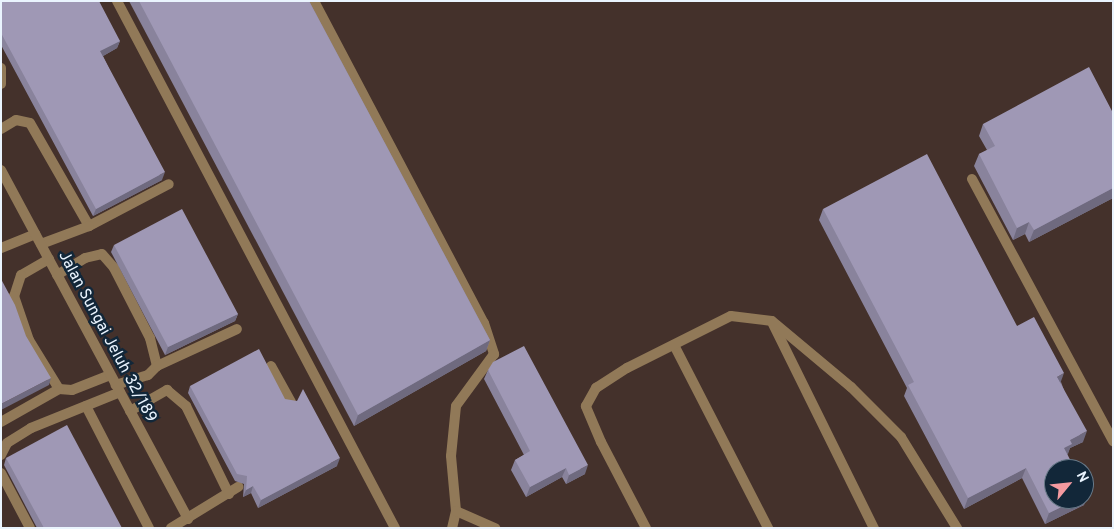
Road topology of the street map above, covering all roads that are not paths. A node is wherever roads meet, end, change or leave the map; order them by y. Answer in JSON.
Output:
{"nodes":[{"id":1,"x":116,"y":1,"type":"edge"},
{"id":2,"x":314,"y":1,"type":"edge"},
{"id":3,"x":1,"y":68,"type":"edge"},
{"id":4,"x":1,"y":84,"type":"edge"},
{"id":5,"x":1,"y":129,"type":"edge"},
{"id":6,"x":1,"y":170,"type":"edge"},
{"id":7,"x":972,"y":179,"type":"dead end"},
{"id":8,"x":169,"y":184,"type":"dead end"},
{"id":9,"x":89,"y":226,"type":"junction"},
{"id":10,"x":35,"y":234,"type":"junction"},
{"id":11,"x":41,"y":244,"type":"junction"},
{"id":12,"x":1,"y":248,"type":"edge"},
{"id":13,"x":49,"y":259,"type":"junction"},
{"id":14,"x":57,"y":275,"type":"junction"},
{"id":15,"x":772,"y":321,"type":"junction"},
{"id":16,"x":237,"y":329,"type":"dead end"},
{"id":17,"x":674,"y":345,"type":"junction"},
{"id":18,"x":158,"y":366,"type":"junction"},
{"id":19,"x":271,"y":366,"type":"dead end"},
{"id":20,"x":110,"y":375,"type":"junction"},
{"id":21,"x":59,"y":388,"type":"junction"},
{"id":22,"x":118,"y":388,"type":"junction"},
{"id":23,"x":291,"y":402,"type":"edge"},
{"id":24,"x":86,"y":406,"type":"junction"},
{"id":25,"x":130,"y":411,"type":"junction"},
{"id":26,"x":1,"y":422,"type":"edge"},
{"id":27,"x":1113,"y":441,"type":"edge"},
{"id":28,"x":1,"y":455,"type":"edge"},
{"id":29,"x":1,"y":473,"type":"edge"},
{"id":30,"x":238,"y":487,"type":"dead end"},
{"id":31,"x":229,"y":494,"type":"junction"},
{"id":32,"x":456,"y":511,"type":"junction"},
{"id":33,"x":188,"y":519,"type":"junction"},
{"id":34,"x":30,"y":528,"type":"edge"},
{"id":35,"x":149,"y":528,"type":"edge"},
{"id":36,"x":171,"y":528,"type":"edge"},
{"id":37,"x":395,"y":528,"type":"edge"},
{"id":38,"x":452,"y":528,"type":"edge"},
{"id":39,"x":495,"y":528,"type":"edge"},
{"id":40,"x":646,"y":528,"type":"edge"},
{"id":41,"x":768,"y":528,"type":"edge"},
{"id":42,"x":874,"y":528,"type":"edge"},
{"id":43,"x":957,"y":528,"type":"edge"}],
"edges":[{"from":1,"to":37,"type":"street"},
{"from":2,"to":32,"type":"street"},
{"from":3,"to":4,"type":"street"},
{"from":5,"to":9,"type":"street"},
{"from":6,"to":10,"type":"street","name":"Jalan Sungai Jeluh 32/189"},
{"from":7,"to":27,"type":"street"},
{"from":8,"to":9,"type":"street"},
{"from":9,"to":11,"type":"street"},
{"from":10,"to":11,"type":"street","name":"Jalan Sungai Jeluh 32/189"},
{"from":10,"to":12,"type":"street"},
{"from":11,"to":13,"type":"street","name":"Jalan Sungai Jeluh 32/189"},
{"from":13,"to":14,"type":"street","name":"Jalan Sungai Jeluh 32/189"},
{"from":13,"to":21,"type":"street"},
{"from":14,"to":18,"type":"street"},
{"from":14,"to":20,"type":"street","name":"Jalan Sungai Jeluh 32/189"},
{"from":15,"to":17,"type":"street"},
{"from":15,"to":42,"type":"street"},
{"from":15,"to":43,"type":"street"},
{"from":16,"to":18,"type":"street"},
{"from":17,"to":40,"type":"street"},
{"from":17,"to":41,"type":"street"},
{"from":18,"to":22,"type":"street"},
{"from":19,"to":23,"type":"street"},
{"from":20,"to":21,"type":"street"},
{"from":20,"to":22,"type":"street","name":"Jalan Sungai Jeluh 32/189"},
{"from":21,"to":26,"type":"street"},
{"from":22,"to":24,"type":"street"},
{"from":22,"to":25,"type":"street","name":"Jalan Sungai Jeluh 32/189"},
{"from":24,"to":28,"type":"street"},
{"from":24,"to":35,"type":"street"},
{"from":25,"to":31,"type":"street"},
{"from":25,"to":33,"type":"street","name":"Jalan Sungai Jeluh 32/189"},
{"from":29,"to":34,"type":"street"},
{"from":30,"to":31,"type":"street"},
{"from":31,"to":33,"type":"street"},
{"from":32,"to":38,"type":"street"},
{"from":32,"to":39,"type":"street"},
{"from":33,"to":36,"type":"street"}]}
